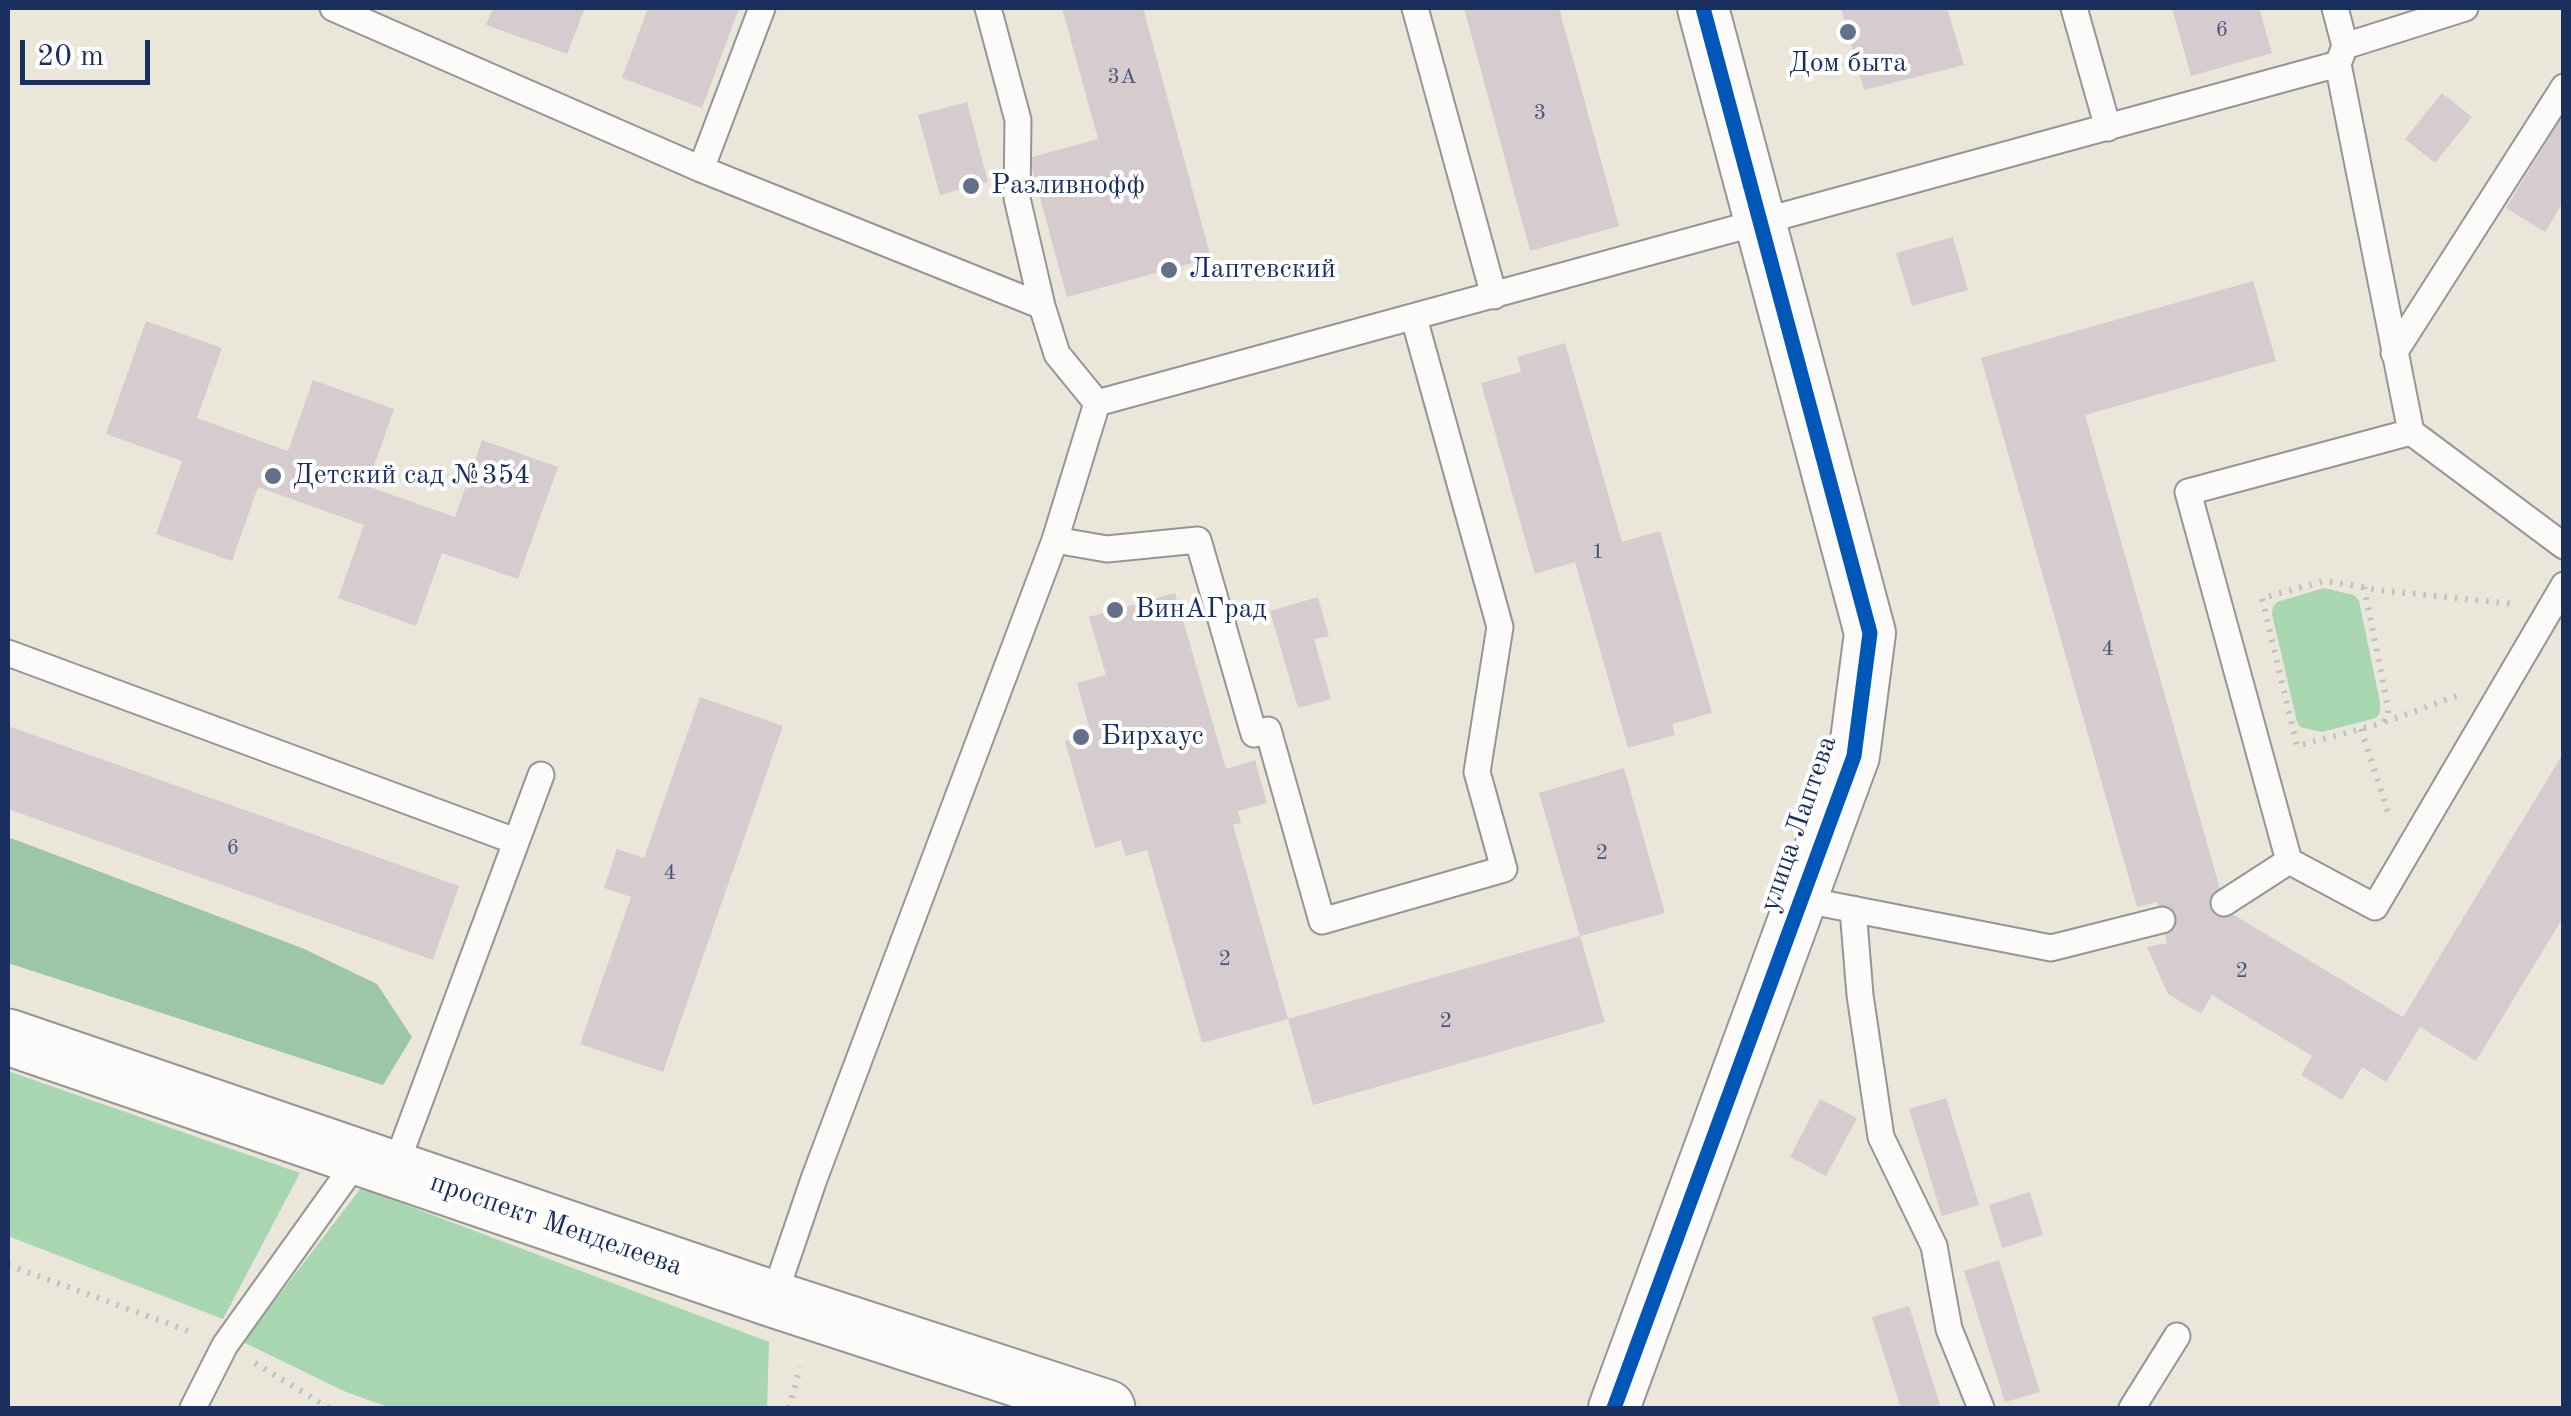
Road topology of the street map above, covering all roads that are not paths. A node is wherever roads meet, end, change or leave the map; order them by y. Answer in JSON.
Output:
{"nodes":[{"id":1,"x":332,"y":8,"type":"edge"},
{"id":2,"x":762,"y":8,"type":"edge"},
{"id":3,"x":988,"y":8,"type":"edge"},
{"id":4,"x":1414,"y":8,"type":"edge"},
{"id":5,"x":1702,"y":8,"type":"edge"},
{"id":6,"x":2074,"y":8,"type":"edge"},
{"id":7,"x":2335,"y":8,"type":"edge"},
{"id":8,"x":2465,"y":8,"type":"edge"},
{"id":9,"x":2342,"y":55,"type":"junction"},
{"id":10,"x":2564,"y":87,"type":"edge"},
{"id":11,"x":2108,"y":128,"type":"junction"},
{"id":12,"x":701,"y":169,"type":"junction"},
{"id":13,"x":1760,"y":223,"type":"junction"},
{"id":14,"x":1494,"y":296,"type":"junction"},
{"id":15,"x":1042,"y":306,"type":"junction"},
{"id":16,"x":1414,"y":318,"type":"junction"},
{"id":17,"x":2394,"y":353,"type":"junction"},
{"id":18,"x":1097,"y":403,"type":"junction"},
{"id":19,"x":2411,"y":432,"type":"junction"},
{"id":20,"x":1055,"y":540,"type":"junction"},
{"id":21,"x":2564,"y":546,"type":"edge"},
{"id":22,"x":2564,"y":584,"type":"edge"},
{"id":23,"x":8,"y":652,"type":"edge"},
{"id":24,"x":541,"y":775,"type":"dead end"},
{"id":25,"x":515,"y":842,"type":"junction"},
{"id":26,"x":2289,"y":861,"type":"junction"},
{"id":27,"x":1800,"y":899,"type":"junction"},
{"id":28,"x":2224,"y":903,"type":"dead end"},
{"id":29,"x":1853,"y":909,"type":"junction"},
{"id":30,"x":2162,"y":920,"type":"dead end"},
{"id":31,"x":8,"y":1037,"type":"edge"},
{"id":32,"x":376,"y":1164,"type":"junction"},
{"id":33,"x":773,"y":1299,"type":"junction"},
{"id":34,"x":2177,"y":1336,"type":"dead end"},
{"id":35,"x":192,"y":1408,"type":"edge"},
{"id":36,"x":1107,"y":1408,"type":"edge"},
{"id":37,"x":1614,"y":1408,"type":"edge"},
{"id":38,"x":1981,"y":1408,"type":"edge"},
{"id":39,"x":2132,"y":1408,"type":"edge"}],
"edges":[{"from":1,"to":12,"type":"lane"},
{"from":2,"to":12,"type":"lane"},
{"from":3,"to":15,"type":"lane"},
{"from":4,"to":14,"type":"lane"},
{"from":5,"to":13,"type":"street","name":"улица Лаптева"},
{"from":6,"to":11,"type":"lane"},
{"from":7,"to":9,"type":"lane"},
{"from":8,"to":9,"type":"lane"},
{"from":9,"to":11,"type":"lane"},
{"from":9,"to":17,"type":"lane"},
{"from":10,"to":17,"type":"lane"},
{"from":11,"to":13,"type":"lane"},
{"from":12,"to":15,"type":"lane"},
{"from":13,"to":14,"type":"lane"},
{"from":13,"to":27,"type":"street","name":"улица Лаптева"},
{"from":14,"to":16,"type":"lane"},
{"from":15,"to":18,"type":"lane"},
{"from":16,"to":18,"type":"lane"},
{"from":16,"to":20,"type":"lane"},
{"from":17,"to":19,"type":"lane"},
{"from":18,"to":20,"type":"lane"},
{"from":19,"to":21,"type":"lane"},
{"from":19,"to":26,"type":"lane"},
{"from":20,"to":33,"type":"lane"},
{"from":22,"to":26,"type":"lane"},
{"from":23,"to":25,"type":"lane"},
{"from":24,"to":25,"type":"lane"},
{"from":25,"to":32,"type":"lane"},
{"from":26,"to":28,"type":"lane"},
{"from":27,"to":29,"type":"lane"},
{"from":27,"to":37,"type":"street","name":"улица Лаптева"},
{"from":29,"to":30,"type":"lane"},
{"from":29,"to":38,"type":"lane"},
{"from":31,"to":32,"type":"main road","name":"проспект Менделеева"},
{"from":32,"to":33,"type":"main road","name":"проспект Менделеева"},
{"from":32,"to":35,"type":"lane"},
{"from":33,"to":36,"type":"main road","name":"проспект Менделеева"},
{"from":34,"to":39,"type":"lane"}]}
